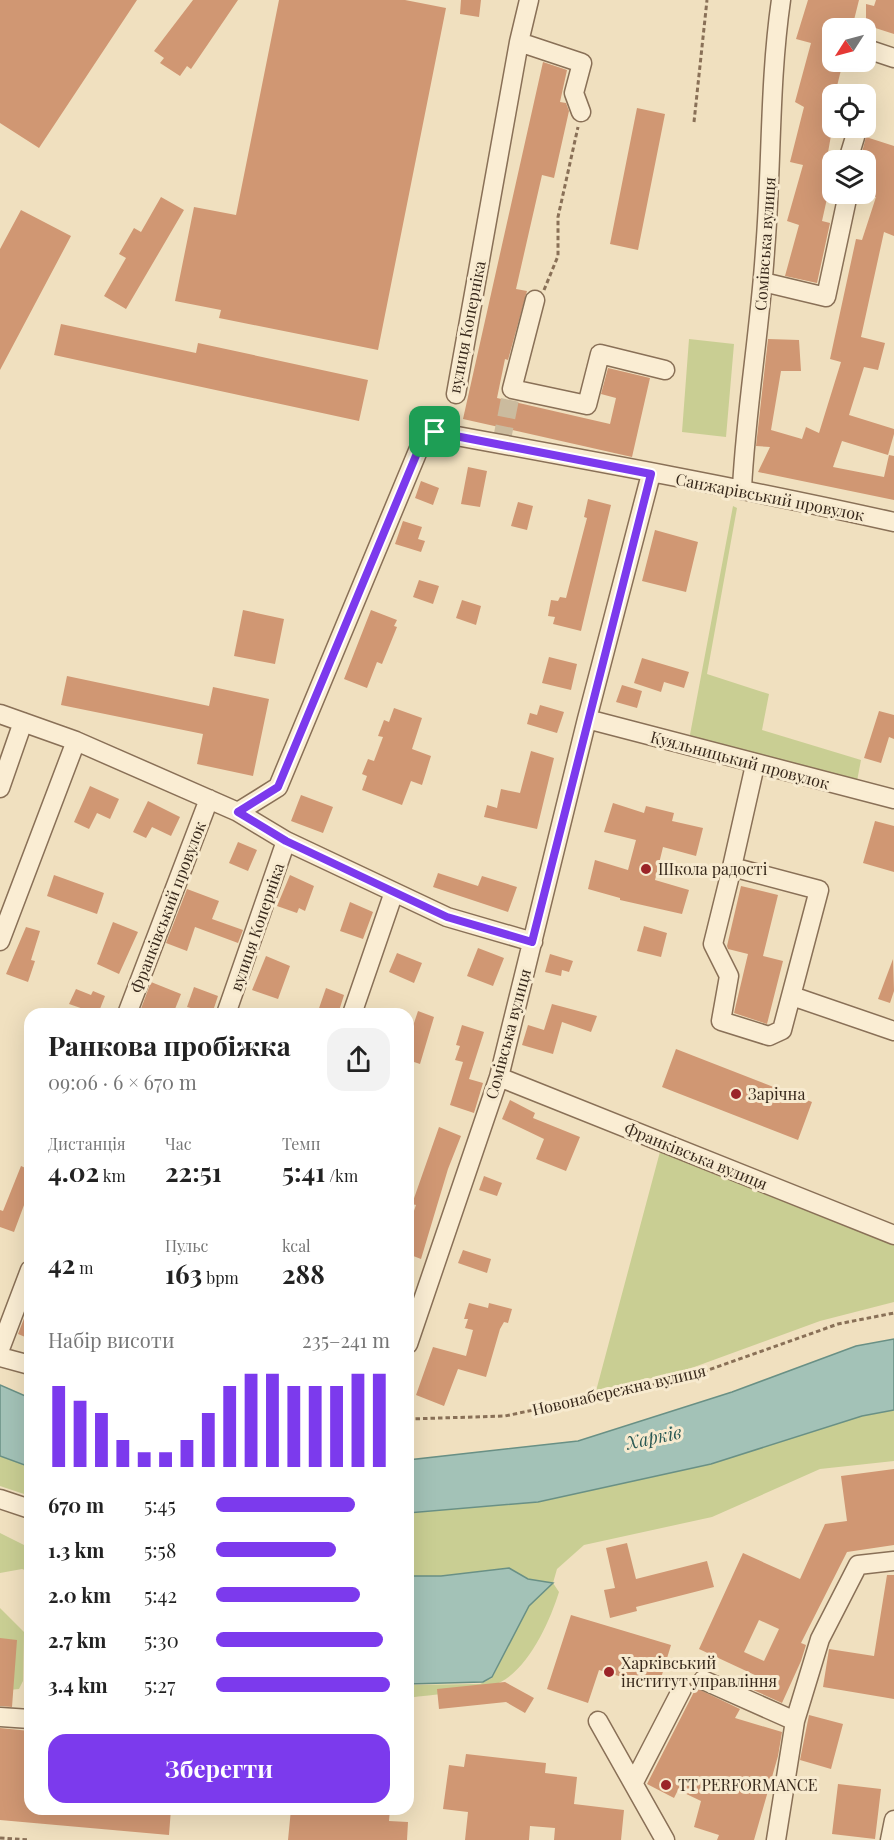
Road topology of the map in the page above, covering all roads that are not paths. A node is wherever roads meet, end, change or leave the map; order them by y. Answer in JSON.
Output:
{"nodes":[{"id":1,"x":529,"y":0,"type":"edge"},
{"id":2,"x":781,"y":0,"type":"edge"},
{"id":3,"x":519,"y":42,"type":"junction"},
{"id":4,"x":876,"y":52,"type":"edge"},
{"id":5,"x":894,"y":58,"type":"edge"},
{"id":6,"x":581,"y":112,"type":"road end"},
{"id":7,"x":846,"y":204,"type":"edge"},
{"id":8,"x":763,"y":282,"type":"junction"},
{"id":9,"x":535,"y":300,"type":"road end"},
{"id":10,"x":665,"y":370,"type":"dead end"},
{"id":11,"x":456,"y":394,"type":"dead end"},
{"id":12,"x":651,"y":474,"type":"junction"},
{"id":13,"x":741,"y":488,"type":"junction"},
{"id":14,"x":894,"y":522,"type":"edge"},
{"id":15,"x":0,"y":714,"type":"edge"},
{"id":16,"x":587,"y":719,"type":"junction"},
{"id":17,"x":23,"y":722,"type":"junction"},
{"id":18,"x":76,"y":741,"type":"junction"},
{"id":19,"x":755,"y":765,"type":"junction"},
{"id":20,"x":0,"y":788,"type":"edge"},
{"id":21,"x":209,"y":799,"type":"junction"},
{"id":22,"x":894,"y":799,"type":"edge"},
{"id":23,"x":238,"y":812,"type":"junction"},
{"id":24,"x":286,"y":841,"type":"junction"},
{"id":25,"x":732,"y":867,"type":"junction"},
{"id":26,"x":393,"y":892,"type":"junction"},
{"id":27,"x":0,"y":941,"type":"edge"},
{"id":28,"x":532,"y":942,"type":"junction"},
{"id":29,"x":792,"y":996,"type":"junction"},
{"id":30,"x":129,"y":1008,"type":"edge"},
{"id":31,"x":228,"y":1008,"type":"edge"},
{"id":32,"x":354,"y":1008,"type":"edge"},
{"id":33,"x":894,"y":1031,"type":"edge"},
{"id":34,"x":499,"y":1077,"type":"junction"},
{"id":35,"x":894,"y":1235,"type":"edge"},
{"id":36,"x":24,"y":1286,"type":"edge"},
{"id":37,"x":414,"y":1326,"type":"edge"},
{"id":38,"x":0,"y":1349,"type":"edge"},
{"id":39,"x":0,"y":1357,"type":"edge"},
{"id":40,"x":24,"y":1363,"type":"edge"},
{"id":41,"x":0,"y":1499,"type":"edge"},
{"id":42,"x":24,"y":1507,"type":"edge"},
{"id":43,"x":894,"y":1561,"type":"edge"},
{"id":44,"x":703,"y":1680,"type":"dead end"},
{"id":45,"x":682,"y":1689,"type":"dead end"},
{"id":46,"x":0,"y":1717,"type":"edge"},
{"id":47,"x":24,"y":1719,"type":"edge"},
{"id":48,"x":598,"y":1721,"type":"dead end"},
{"id":49,"x":795,"y":1721,"type":"junction"},
{"id":50,"x":634,"y":1782,"type":"junction"},
{"id":51,"x":894,"y":1820,"type":"edge"},
{"id":52,"x":665,"y":1840,"type":"edge"},
{"id":53,"x":776,"y":1840,"type":"edge"},
{"id":54,"x":890,"y":1840,"type":"edge"}],
"edges":[{"from":1,"to":3,"type":"street","name":"вулиця Коперніка"},
{"from":2,"to":8,"type":"street","name":"Сомівська вулиця"},
{"from":3,"to":6,"type":"street"},
{"from":3,"to":11,"type":"street","name":"вулиця Коперніка"},
{"from":4,"to":5,"type":"street"},
{"from":7,"to":8,"type":"street"},
{"from":8,"to":13,"type":"street","name":"Сомівська вулиця"},
{"from":9,"to":10,"type":"street"},
{"from":12,"to":13,"type":"street","name":"Санжарівський провулок"},
{"from":12,"to":16,"type":"street","name":"Сомівська вулиця"},
{"from":12,"to":23,"type":"street","name":"Санжарівський провулок"},
{"from":13,"to":14,"type":"street","name":"Санжарівський провулок"},
{"from":15,"to":17,"type":"street"},
{"from":16,"to":19,"type":"street","name":"Куяльницький провулок"},
{"from":16,"to":28,"type":"street","name":"Сомівська вулиця"},
{"from":17,"to":18,"type":"street"},
{"from":17,"to":20,"type":"street"},
{"from":18,"to":21,"type":"street"},
{"from":18,"to":27,"type":"street"},
{"from":19,"to":22,"type":"street","name":"Куяльницький провулок"},
{"from":19,"to":25,"type":"street"},
{"from":21,"to":23,"type":"street"},
{"from":21,"to":30,"type":"street","name":"Франківський провулок"},
{"from":23,"to":24,"type":"street"},
{"from":24,"to":26,"type":"street"},
{"from":24,"to":31,"type":"street","name":"вулиця Коперніка"},
{"from":25,"to":29,"type":"street"},
{"from":25,"to":29,"type":"street"},
{"from":26,"to":28,"type":"street"},
{"from":26,"to":32,"type":"street"},
{"from":28,"to":34,"type":"street","name":"Сомівська вулиця"},
{"from":29,"to":33,"type":"street"},
{"from":34,"to":35,"type":"street","name":"Франківська вулиця"},
{"from":34,"to":37,"type":"street","name":"Сомівська вулиця"},
{"from":36,"to":38,"type":"street"},
{"from":39,"to":40,"type":"street"},
{"from":41,"to":42,"type":"street"},
{"from":43,"to":49,"type":"street"},
{"from":44,"to":49,"type":"street"},
{"from":45,"to":50,"type":"street"},
{"from":46,"to":47,"type":"street"},
{"from":48,"to":50,"type":"street"},
{"from":49,"to":53,"type":"street"},
{"from":50,"to":52,"type":"street"},
{"from":51,"to":54,"type":"street"}]}
